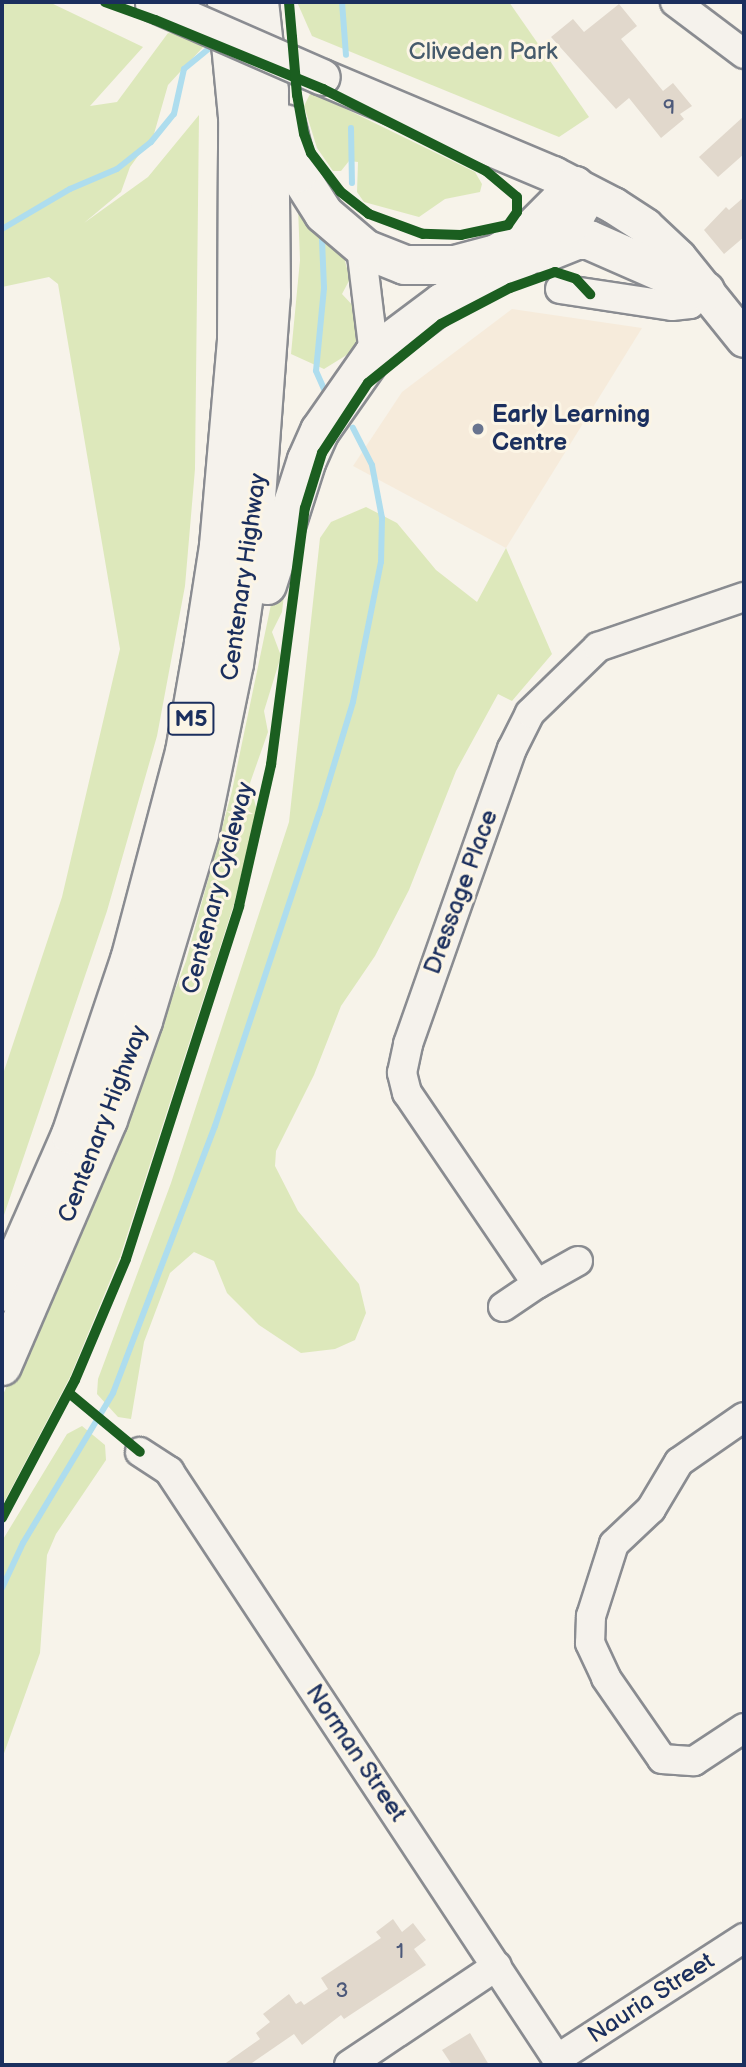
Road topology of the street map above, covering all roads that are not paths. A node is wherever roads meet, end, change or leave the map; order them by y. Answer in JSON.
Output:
{"nodes":[{"id":1,"x":151,"y":2,"type":"edge"},
{"id":2,"x":227,"y":2,"type":"edge"},
{"id":3,"x":675,"y":2,"type":"edge"},
{"id":4,"x":250,"y":24,"type":"edge"},
{"id":5,"x":744,"y":54,"type":"edge"},
{"id":6,"x":269,"y":91,"type":"junction"},
{"id":7,"x":575,"y":186,"type":"junction"},
{"id":8,"x":361,"y":247,"type":"junction"},
{"id":9,"x":518,"y":264,"type":"junction"},
{"id":10,"x":560,"y":289,"type":"dead end"},
{"id":11,"x":705,"y":291,"type":"junction"},
{"id":12,"x":740,"y":323,"type":"edge"},
{"id":13,"x":374,"y":354,"type":"junction"},
{"id":14,"x":744,"y":597,"type":"edge"},
{"id":15,"x":234,"y":664,"type":"junction"},
{"id":16,"x":578,"y":1261,"type":"dead end"},
{"id":17,"x":537,"y":1284,"type":"junction"},
{"id":18,"x":2,"y":1292,"type":"edge"},
{"id":19,"x":503,"y":1307,"type":"dead end"},
{"id":20,"x":2,"y":1366,"type":"edge"},
{"id":21,"x":744,"y":1417,"type":"edge"},
{"id":22,"x":140,"y":1452,"type":"dead end"},
{"id":23,"x":744,"y":1728,"type":"edge"},
{"id":24,"x":744,"y":1938,"type":"edge"},
{"id":25,"x":497,"y":1966,"type":"junction"},
{"id":26,"x":559,"y":2062,"type":"edge"},
{"id":27,"x":349,"y":2065,"type":"edge"}],
"edges":[{"from":1,"to":7,"type":"main road","bridge":true},
{"from":2,"to":4,"type":"highway","name":"Centenary Highway","number":"M5"},
{"from":3,"to":5,"type":"street"},
{"from":4,"to":6,"type":"highway","name":"Centenary Highway","number":"M5"},
{"from":4,"to":18,"type":"highway","name":"Centenary Highway","number":"M5"},
{"from":6,"to":8,"type":"highway"},
{"from":6,"to":15,"type":"highway","name":"Centenary Highway","number":"M5"},
{"from":7,"to":8,"type":"highway"},
{"from":7,"to":9,"type":"highway"},
{"from":7,"to":11,"type":"main road"},
{"from":8,"to":13,"type":"street"},
{"from":9,"to":11,"type":"highway"},
{"from":9,"to":13,"type":"highway"},
{"from":10,"to":11,"type":"street"},
{"from":11,"to":12,"type":"main road"},
{"from":13,"to":15,"type":"highway"},
{"from":14,"to":17,"type":"street","name":"Dressage Place"},
{"from":15,"to":20,"type":"highway","name":"Centenary Highway","number":"M5"},
{"from":16,"to":17,"type":"street"},
{"from":17,"to":19,"type":"street"},
{"from":21,"to":23,"type":"street"},
{"from":22,"to":25,"type":"street","name":"Norman Street"},
{"from":24,"to":26,"type":"street","name":"Nauria Street"},
{"from":25,"to":26,"type":"street","name":"Norman Street"},
{"from":25,"to":27,"type":"street"}]}
